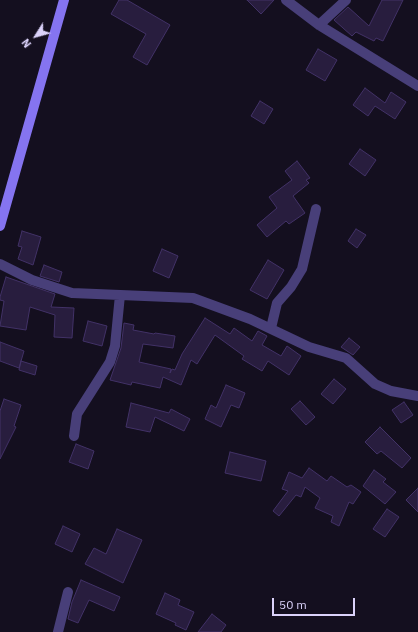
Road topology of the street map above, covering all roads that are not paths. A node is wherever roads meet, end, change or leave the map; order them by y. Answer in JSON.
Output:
{"nodes":[{"id":1,"x":64,"y":0,"type":"edge"},
{"id":2,"x":286,"y":0,"type":"edge"},
{"id":3,"x":346,"y":0,"type":"edge"},
{"id":4,"x":319,"y":25,"type":"junction"},
{"id":5,"x":418,"y":86,"type":"edge"},
{"id":6,"x":316,"y":209,"type":"dead end"},
{"id":7,"x":0,"y":226,"type":"edge"},
{"id":8,"x":0,"y":264,"type":"edge"},
{"id":9,"x":120,"y":295,"type":"junction"},
{"id":10,"x":271,"y":328,"type":"junction"},
{"id":11,"x":418,"y":396,"type":"edge"},
{"id":12,"x":74,"y":436,"type":"dead end"},
{"id":13,"x":68,"y":592,"type":"dead end"},
{"id":14,"x":58,"y":632,"type":"edge"}],
"edges":[{"from":1,"to":7,"type":"main road"},
{"from":2,"to":4,"type":"street"},
{"from":3,"to":4,"type":"street"},
{"from":4,"to":5,"type":"street"},
{"from":6,"to":10,"type":"street"},
{"from":8,"to":9,"type":"street"},
{"from":9,"to":10,"type":"street"},
{"from":9,"to":12,"type":"street"},
{"from":10,"to":11,"type":"street"},
{"from":13,"to":14,"type":"street"}]}
